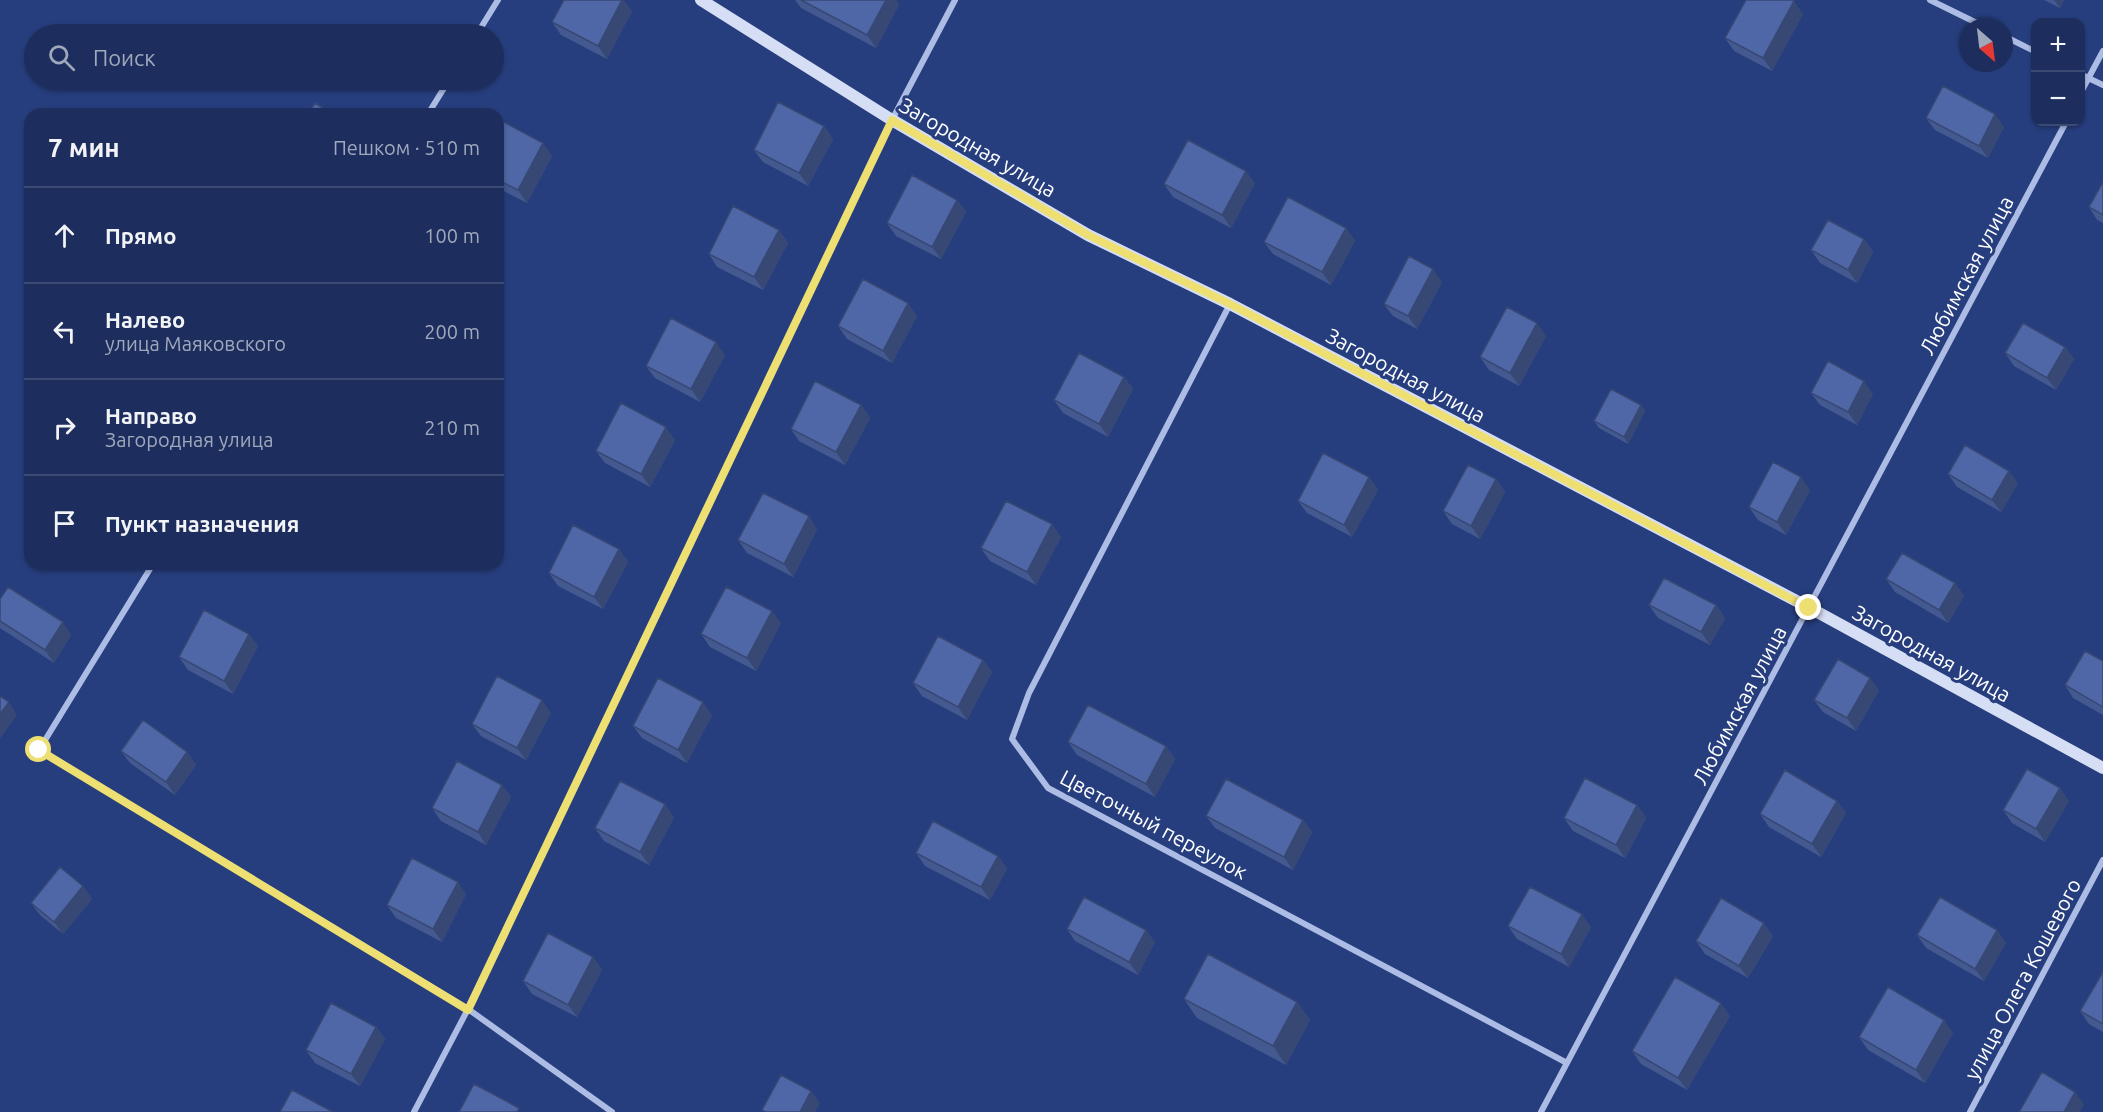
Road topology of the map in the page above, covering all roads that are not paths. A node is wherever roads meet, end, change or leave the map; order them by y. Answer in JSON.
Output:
{"nodes":[{"id":1,"x":498,"y":0,"type":"edge"},
{"id":2,"x":701,"y":0,"type":"edge"},
{"id":3,"x":955,"y":0,"type":"edge"},
{"id":4,"x":1930,"y":0,"type":"edge"},
{"id":5,"x":1967,"y":18,"type":"edge"},
{"id":6,"x":483,"y":24,"type":"edge"},
{"id":7,"x":2013,"y":40,"type":"edge"},
{"id":8,"x":2031,"y":50,"type":"edge"},
{"id":9,"x":2103,"y":51,"type":"edge"},
{"id":10,"x":2085,"y":76,"type":"edge"},
{"id":11,"x":2089,"y":78,"type":"junction"},
{"id":12,"x":2085,"y":85,"type":"edge"},
{"id":13,"x":2103,"y":85,"type":"edge"},
{"id":14,"x":443,"y":90,"type":"edge"},
{"id":15,"x":432,"y":108,"type":"edge"},
{"id":16,"x":892,"y":120,"type":"junction"},
{"id":17,"x":2064,"y":126,"type":"edge"},
{"id":18,"x":1230,"y":304,"type":"junction"},
{"id":19,"x":149,"y":570,"type":"edge"},
{"id":20,"x":1809,"y":608,"type":"junction"},
{"id":21,"x":2103,"y":768,"type":"edge"},
{"id":22,"x":2103,"y":861,"type":"edge"},
{"id":23,"x":468,"y":1010,"type":"junction"},
{"id":24,"x":1567,"y":1063,"type":"junction"},
{"id":25,"x":414,"y":1112,"type":"edge"},
{"id":26,"x":612,"y":1112,"type":"edge"},
{"id":27,"x":1541,"y":1112,"type":"edge"},
{"id":28,"x":1970,"y":1112,"type":"edge"}],
"edges":[{"from":1,"to":6,"type":"street"},
{"from":2,"to":16,"type":"street","name":"Загородная улица"},
{"from":3,"to":16,"type":"street"},
{"from":4,"to":5,"type":"street"},
{"from":7,"to":8,"type":"street"},
{"from":9,"to":11,"type":"street"},
{"from":10,"to":11,"type":"street"},
{"from":11,"to":12,"type":"street"},
{"from":11,"to":13,"type":"street"},
{"from":14,"to":15,"type":"street"},
{"from":16,"to":18,"type":"street","name":"Загородная улица"},
{"from":16,"to":23,"type":"street"},
{"from":17,"to":20,"type":"street","name":"Любимская улица"},
{"from":18,"to":20,"type":"street","name":"Загородная улица"},
{"from":18,"to":24,"type":"street","name":"Цветочный переулок"},
{"from":19,"to":23,"type":"street"},
{"from":20,"to":21,"type":"street","name":"Загородная улица"},
{"from":20,"to":24,"type":"street","name":"Любимская улица"},
{"from":22,"to":28,"type":"street","name":"улица Олега Кошевого"},
{"from":23,"to":25,"type":"street"},
{"from":23,"to":26,"type":"street"},
{"from":24,"to":27,"type":"street","name":"Любимская улица"}]}
